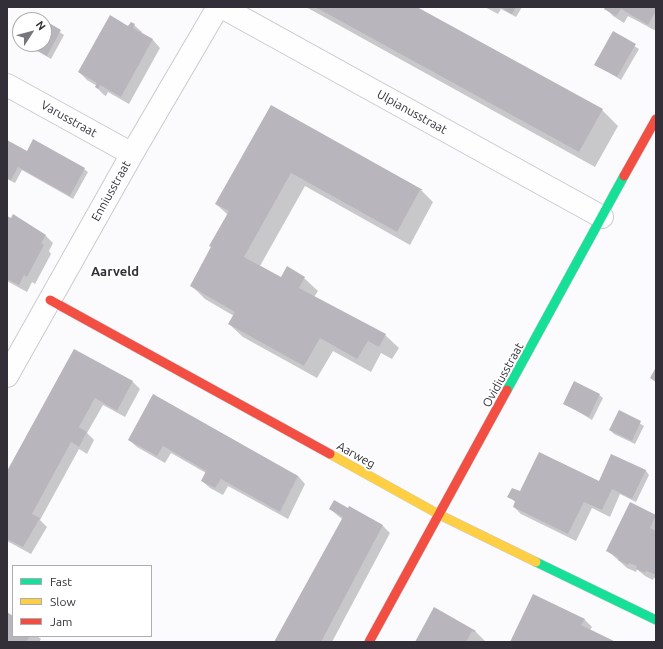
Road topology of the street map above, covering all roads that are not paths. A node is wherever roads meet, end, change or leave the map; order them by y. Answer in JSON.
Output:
{"nodes":[{"id":1,"x":218,"y":7,"type":"edge"},
{"id":2,"x":222,"y":7,"type":"edge"},
{"id":3,"x":7,"y":85,"type":"edge"},
{"id":4,"x":656,"y":119,"type":"edge"},
{"id":5,"x":132,"y":154,"type":"junction"},
{"id":6,"x":602,"y":217,"type":"junction"},
{"id":7,"x":50,"y":300,"type":"junction"},
{"id":8,"x":7,"y":376,"type":"edge"},
{"id":9,"x":440,"y":515,"type":"junction"},
{"id":10,"x":656,"y":620,"type":"edge"},
{"id":11,"x":369,"y":642,"type":"edge"}],
"edges":[{"from":1,"to":5,"type":"street","name":"Enniusstraat"},
{"from":2,"to":6,"type":"street","name":"Ulpianusstraat"},
{"from":3,"to":5,"type":"street","name":"Varusstraat"},
{"from":4,"to":6,"type":"street","name":"Ovidiusstraat"},
{"from":5,"to":7,"type":"street","name":"Enniusstraat"},
{"from":6,"to":9,"type":"street","name":"Ovidiusstraat"},
{"from":7,"to":8,"type":"street","name":"Enniusstraat"},
{"from":7,"to":9,"type":"street","name":"Aarweg"},
{"from":9,"to":10,"type":"street","name":"Aarweg"},
{"from":9,"to":11,"type":"street","name":"Ovidiusstraat"}]}
